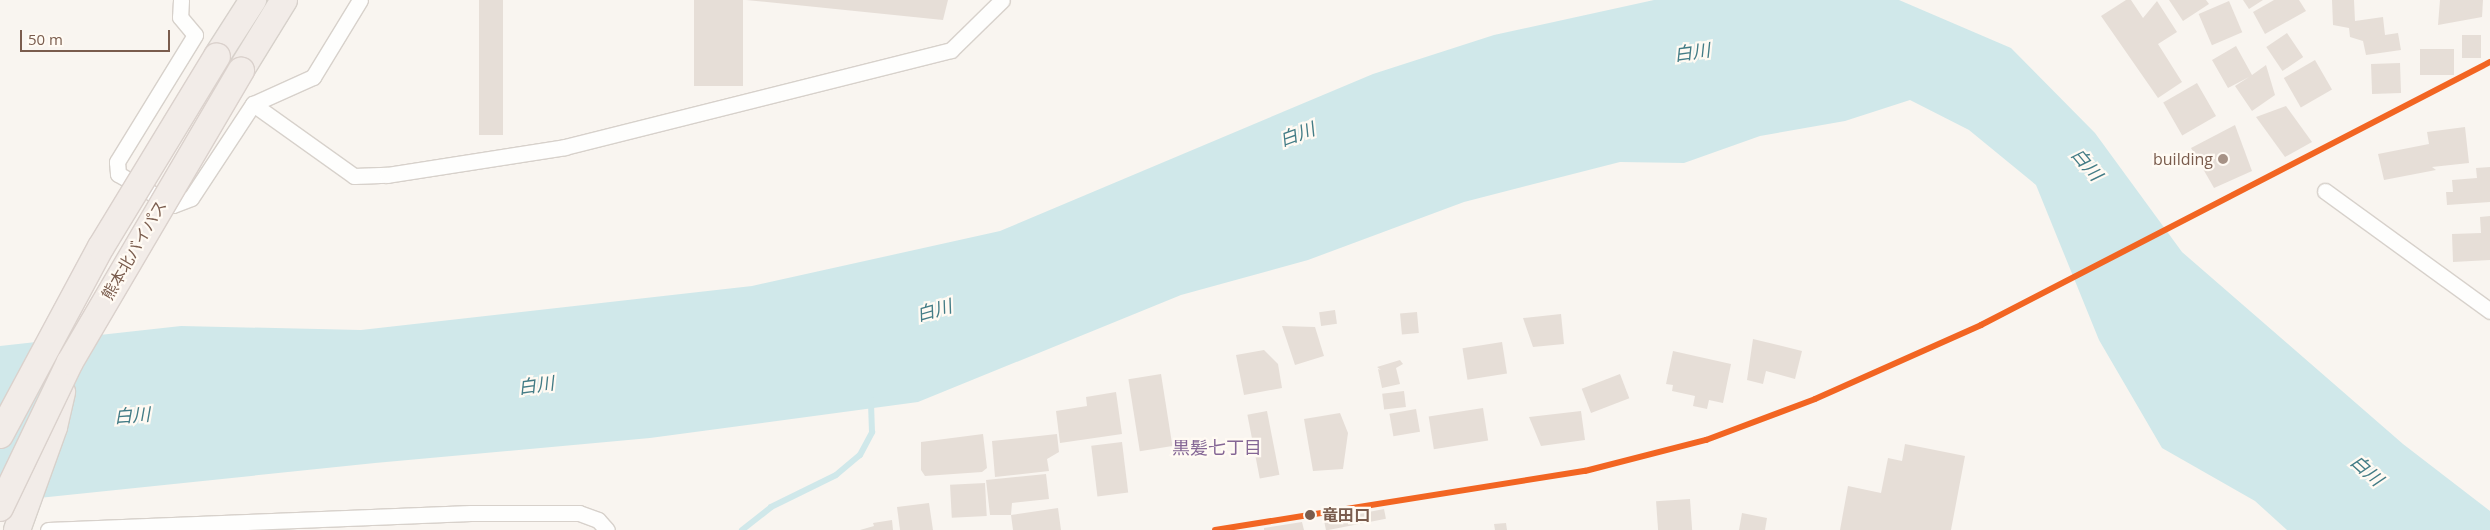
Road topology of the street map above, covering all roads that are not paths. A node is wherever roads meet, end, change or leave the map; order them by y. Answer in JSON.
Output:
{"nodes":[{"id":1,"x":181,"y":0,"type":"edge"},
{"id":2,"x":253,"y":0,"type":"edge"},
{"id":3,"x":284,"y":0,"type":"edge"},
{"id":4,"x":360,"y":0,"type":"edge"},
{"id":5,"x":1002,"y":0,"type":"edge"},
{"id":6,"x":253,"y":104,"type":"junction"},
{"id":7,"x":2325,"y":191,"type":"dead end"},
{"id":8,"x":2490,"y":311,"type":"edge"},
{"id":9,"x":70,"y":362,"type":"junction"},
{"id":10,"x":0,"y":435,"type":"edge"},
{"id":11,"x":0,"y":508,"type":"edge"},
{"id":12,"x":16,"y":530,"type":"edge"},
{"id":13,"x":48,"y":530,"type":"edge"},
{"id":14,"x":607,"y":530,"type":"edge"}],
"edges":[{"from":1,"to":6,"type":"street"},
{"from":2,"to":10,"type":"highway","name":"熊本北バイパス","bridge":true},
{"from":3,"to":9,"type":"highway","name":"熊本北バイパス","bridge":true},
{"from":4,"to":6,"type":"street"},
{"from":5,"to":6,"type":"street"},
{"from":7,"to":8,"type":"street"},
{"from":9,"to":11,"type":"highway","name":"熊本北バイパス","bridge":true},
{"from":9,"to":12,"type":"highway","bridge":true},
{"from":13,"to":14,"type":"street"}]}
